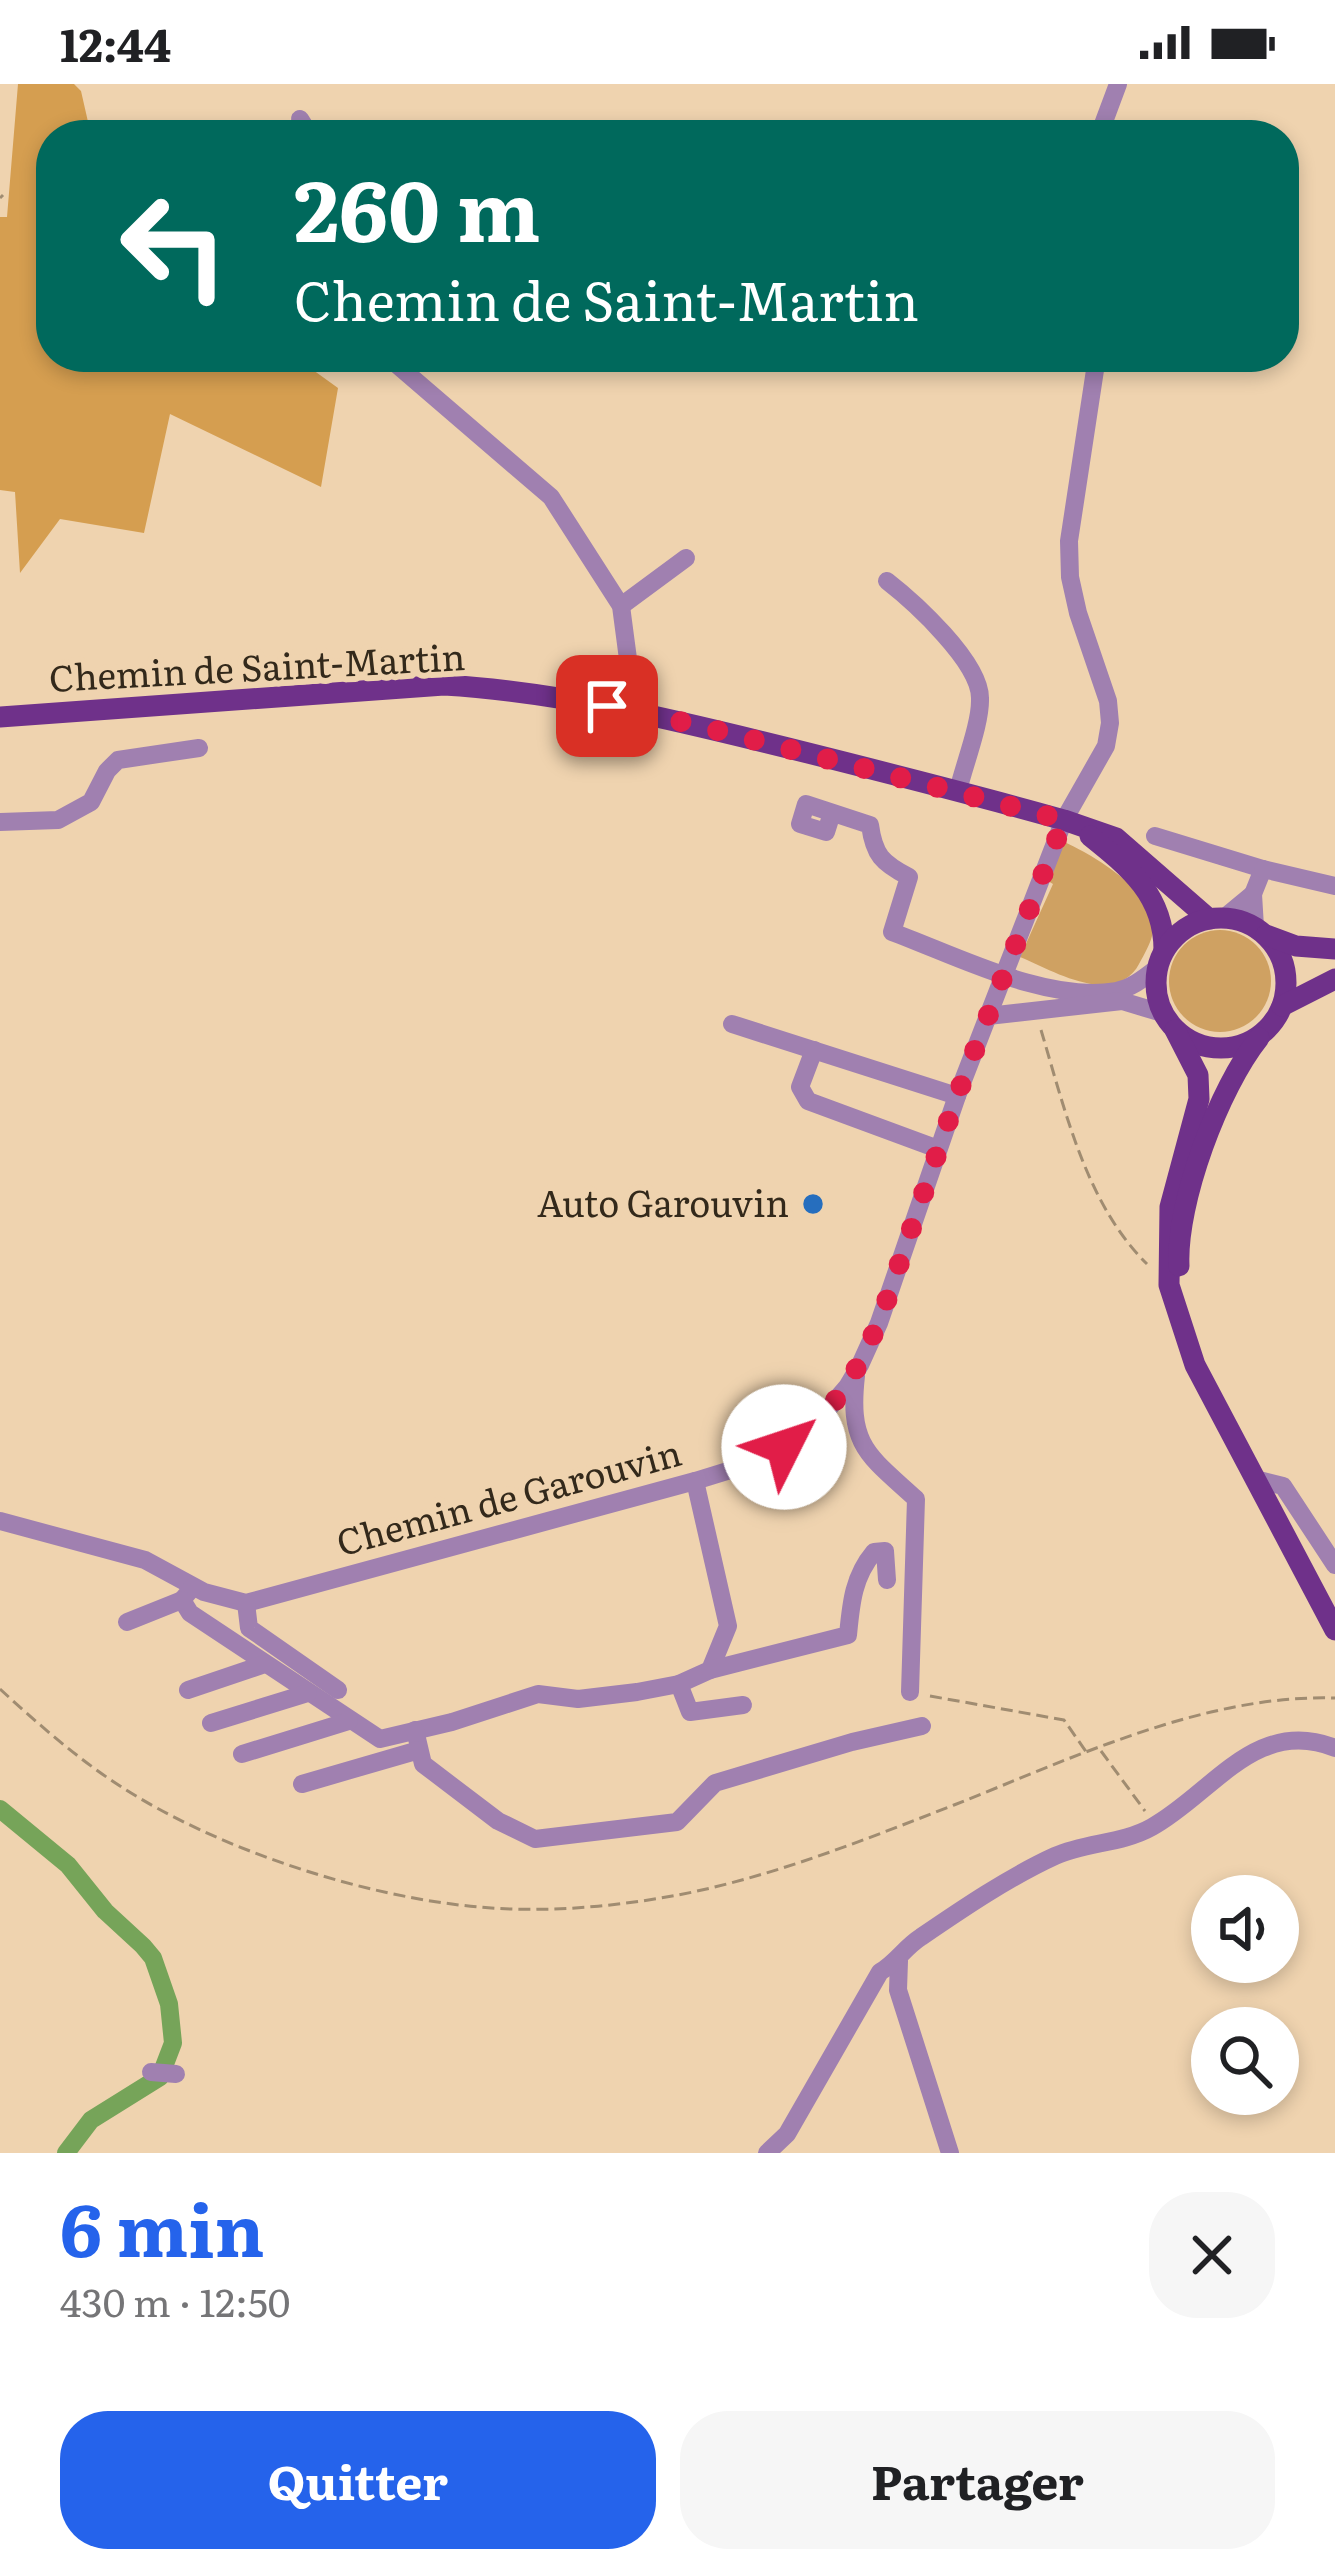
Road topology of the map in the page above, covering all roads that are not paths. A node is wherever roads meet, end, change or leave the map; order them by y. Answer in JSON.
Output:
{"nodes":[{"id":1,"x":1118,"y":84,"type":"edge"},
{"id":2,"x":1105,"y":120,"type":"edge"},
{"id":3,"x":405,"y":372,"type":"edge"},
{"id":4,"x":1094,"y":372,"type":"edge"},
{"id":5,"x":686,"y":558,"type":"dead end"},
{"id":6,"x":887,"y":581,"type":"dead end"},
{"id":7,"x":621,"y":606,"type":"junction"},
{"id":8,"x":635,"y":712,"type":"junction"},
{"id":9,"x":0,"y":717,"type":"edge"},
{"id":10,"x":199,"y":748,"type":"dead end"},
{"id":11,"x":958,"y":790,"type":"junction"},
{"id":12,"x":832,"y":813,"type":"dead end"},
{"id":13,"x":0,"y":821,"type":"edge"},
{"id":14,"x":1071,"y":822,"type":"junction"},
{"id":15,"x":1155,"y":836,"type":"dead end"},
{"id":16,"x":1263,"y":869,"type":"junction"},
{"id":17,"x":1335,"y":886,"type":"edge"},
{"id":18,"x":1253,"y":894,"type":"junction"},
{"id":19,"x":1216,"y":918,"type":"junction"},
{"id":20,"x":1260,"y":931,"type":"junction"},
{"id":21,"x":1335,"y":949,"type":"edge"},
{"id":22,"x":1160,"y":959,"type":"junction"},
{"id":23,"x":1004,"y":973,"type":"junction"},
{"id":24,"x":1335,"y":979,"type":"edge"},
{"id":25,"x":1282,"y":1006,"type":"junction"},
{"id":26,"x":988,"y":1016,"type":"junction"},
{"id":27,"x":1168,"y":1021,"type":"junction"},
{"id":28,"x":732,"y":1024,"type":"dead end"},
{"id":29,"x":1268,"y":1028,"type":"junction"},
{"id":30,"x":814,"y":1050,"type":"junction"},
{"id":31,"x":957,"y":1096,"type":"junction"},
{"id":32,"x":938,"y":1149,"type":"junction"},
{"id":33,"x":1182,"y":1333,"type":"junction"},
{"id":34,"x":856,"y":1371,"type":"junction"},
{"id":35,"x":1255,"y":1479,"type":"junction"},
{"id":36,"x":695,"y":1481,"type":"junction"},
{"id":37,"x":0,"y":1521,"type":"edge"},
{"id":38,"x":1335,"y":1565,"type":"edge"},
{"id":39,"x":887,"y":1580,"type":"dead end"},
{"id":40,"x":187,"y":1594,"type":"junction"},
{"id":41,"x":246,"y":1603,"type":"junction"},
{"id":42,"x":127,"y":1622,"type":"dead end"},
{"id":43,"x":1335,"y":1630,"type":"edge"},
{"id":44,"x":266,"y":1664,"type":"junction"},
{"id":45,"x":710,"y":1670,"type":"junction"},
{"id":46,"x":680,"y":1684,"type":"junction"},
{"id":47,"x":188,"y":1690,"type":"dead end"},
{"id":48,"x":338,"y":1690,"type":"dead end"},
{"id":49,"x":910,"y":1692,"type":"road end"},
{"id":50,"x":308,"y":1694,"type":"junction"},
{"id":51,"x":743,"y":1705,"type":"dead end"},
{"id":52,"x":349,"y":1720,"type":"junction"},
{"id":53,"x":211,"y":1723,"type":"dead end"},
{"id":54,"x":922,"y":1726,"type":"dead end"},
{"id":55,"x":417,"y":1740,"type":"junction"},
{"id":56,"x":1335,"y":1748,"type":"edge"},
{"id":57,"x":242,"y":1754,"type":"dead end"},
{"id":58,"x":302,"y":1784,"type":"dead end"},
{"id":59,"x":899,"y":1961,"type":"junction"},
{"id":60,"x":151,"y":2072,"type":"dead end"},
{"id":61,"x":176,"y":2074,"type":"dead end"},
{"id":62,"x":766,"y":2153,"type":"edge"},
{"id":63,"x":950,"y":2153,"type":"edge"}],
"edges":[{"from":1,"to":2,"type":"street"},
{"from":3,"to":7,"type":"street"},
{"from":4,"to":14,"type":"street","name":"Chemin de Garouvin"},
{"from":5,"to":7,"type":"street"},
{"from":6,"to":11,"type":"street"},
{"from":7,"to":8,"type":"street"},
{"from":8,"to":9,"type":"main road","name":"Chemin de Saint-Martin"},
{"from":8,"to":11,"type":"main road","name":"Chemin de Saint-Martin"},
{"from":10,"to":13,"type":"street"},
{"from":11,"to":14,"type":"main road","name":"Chemin de Saint-Martin"},
{"from":12,"to":23,"type":"street"},
{"from":14,"to":19,"type":"main road","name":"Chemin de Saint-Martin"},
{"from":14,"to":22,"type":"main road"},
{"from":14,"to":23,"type":"street","name":"Chemin de Garouvin"},
{"from":15,"to":16,"type":"street"},
{"from":16,"to":17,"type":"street"},
{"from":16,"to":18,"type":"street"},
{"from":18,"to":19,"type":"street"},
{"from":18,"to":20,"type":"street"},
{"from":19,"to":20,"type":"main road"},
{"from":19,"to":22,"type":"main road"},
{"from":20,"to":21,"type":"main road"},
{"from":20,"to":25,"type":"main road"},
{"from":22,"to":23,"type":"street"},
{"from":22,"to":27,"type":"main road"},
{"from":23,"to":26,"type":"street","name":"Chemin de Garouvin"},
{"from":24,"to":25,"type":"main road"},
{"from":25,"to":29,"type":"main road"},
{"from":26,"to":27,"type":"street"},
{"from":26,"to":31,"type":"street","name":"Chemin de Garouvin"},
{"from":27,"to":29,"type":"main road"},
{"from":27,"to":33,"type":"main road"},
{"from":28,"to":30,"type":"street"},
{"from":29,"to":33,"type":"main road"},
{"from":30,"to":31,"type":"street"},
{"from":30,"to":32,"type":"street"},
{"from":31,"to":32,"type":"street","name":"Chemin de Garouvin"},
{"from":32,"to":34,"type":"street","name":"Chemin de Garouvin"},
{"from":33,"to":35,"type":"main road"},
{"from":34,"to":36,"type":"street","name":"Chemin de Garouvin"},
{"from":34,"to":49,"type":"street"},
{"from":35,"to":38,"type":"street"},
{"from":35,"to":43,"type":"main road"},
{"from":36,"to":41,"type":"street","name":"Chemin de Garouvin"},
{"from":36,"to":45,"type":"street"},
{"from":37,"to":40,"type":"street"},
{"from":39,"to":45,"type":"street"},
{"from":40,"to":41,"type":"street"},
{"from":40,"to":42,"type":"street"},
{"from":40,"to":44,"type":"street"},
{"from":41,"to":48,"type":"street"},
{"from":44,"to":47,"type":"street"},
{"from":44,"to":50,"type":"street"},
{"from":45,"to":46,"type":"street"},
{"from":46,"to":51,"type":"street"},
{"from":46,"to":55,"type":"street"},
{"from":50,"to":52,"type":"street"},
{"from":50,"to":53,"type":"street"},
{"from":52,"to":55,"type":"street"},
{"from":52,"to":57,"type":"street"},
{"from":54,"to":55,"type":"street"},
{"from":55,"to":58,"type":"street"},
{"from":56,"to":59,"type":"street"},
{"from":59,"to":62,"type":"street"},
{"from":59,"to":63,"type":"street"},
{"from":60,"to":61,"type":"street"}]}
